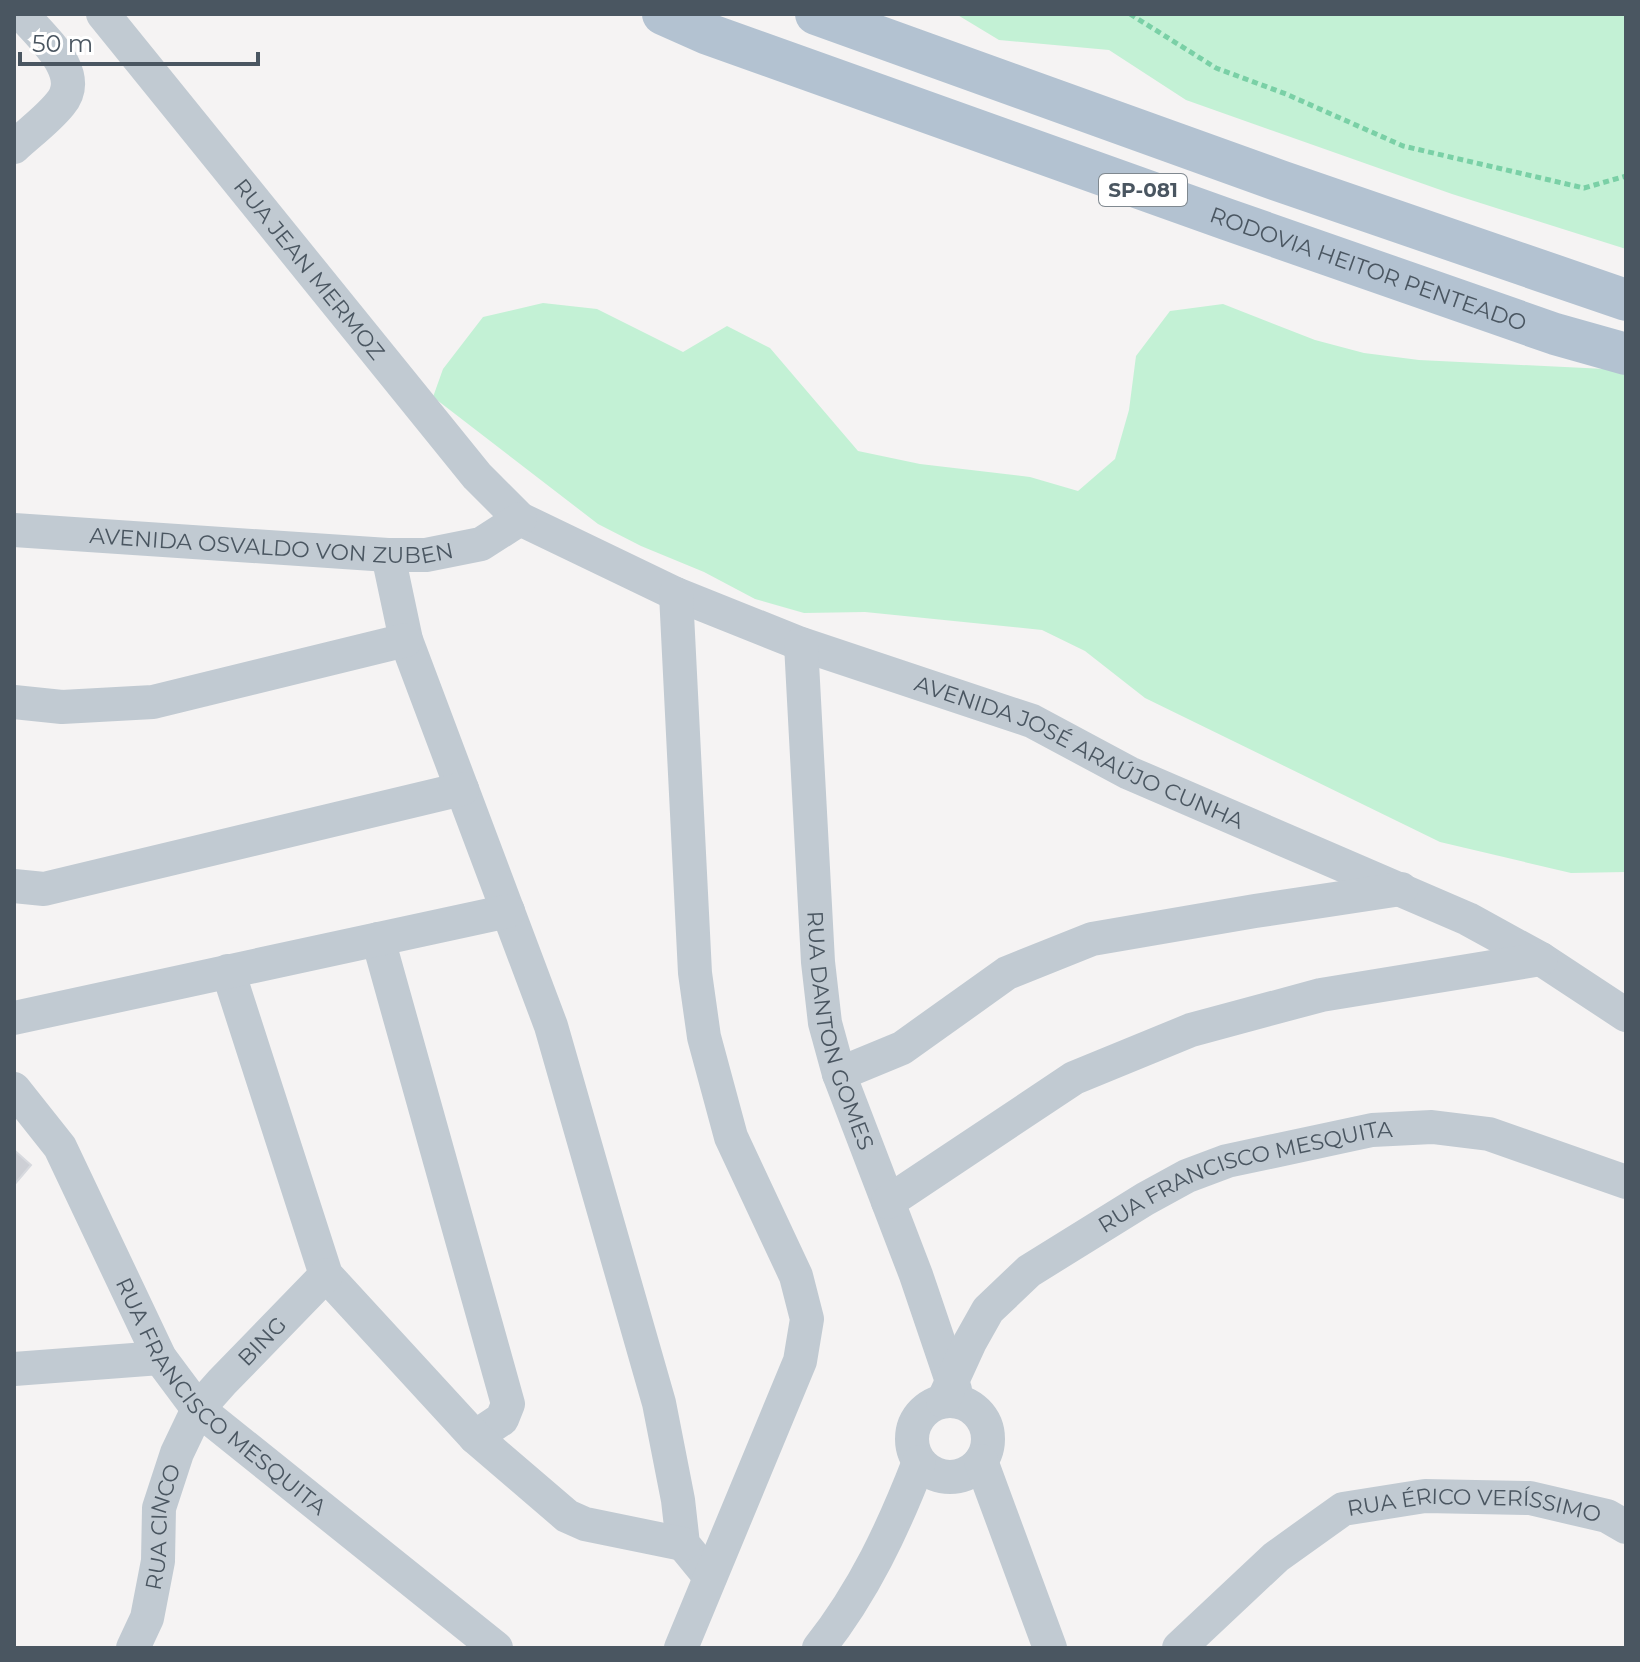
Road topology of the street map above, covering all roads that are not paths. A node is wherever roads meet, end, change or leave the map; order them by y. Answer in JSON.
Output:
{"nodes":[{"id":1,"x":22,"y":14,"type":"edge"},
{"id":2,"x":103,"y":14,"type":"edge"},
{"id":3,"x":663,"y":14,"type":"edge"},
{"id":4,"x":816,"y":14,"type":"edge"},
{"id":5,"x":873,"y":14,"type":"edge"},
{"id":6,"x":1030,"y":91,"type":"junction"},
{"id":7,"x":14,"y":147,"type":"edge"},
{"id":8,"x":1626,"y":300,"type":"edge"},
{"id":9,"x":1626,"y":354,"type":"edge"},
{"id":10,"x":520,"y":519,"type":"junction"},
{"id":11,"x":14,"y":530,"type":"edge"},
{"id":12,"x":388,"y":555,"type":"junction"},
{"id":13,"x":676,"y":594,"type":"junction"},
{"id":14,"x":406,"y":640,"type":"junction"},
{"id":15,"x":801,"y":644,"type":"junction"},
{"id":16,"x":14,"y":702,"type":"edge"},
{"id":17,"x":462,"y":789,"type":"junction"},
{"id":18,"x":14,"y":886,"type":"edge"},
{"id":19,"x":1401,"y":889,"type":"junction"},
{"id":20,"x":508,"y":911,"type":"junction"},
{"id":21,"x":378,"y":939,"type":"junction"},
{"id":22,"x":1541,"y":959,"type":"junction"},
{"id":23,"x":228,"y":971,"type":"junction"},
{"id":24,"x":1626,"y":1015,"type":"edge"},
{"id":25,"x":14,"y":1018,"type":"edge"},
{"id":26,"x":839,"y":1074,"type":"junction"},
{"id":27,"x":14,"y":1089,"type":"edge"},
{"id":28,"x":1626,"y":1182,"type":"edge"},
{"id":29,"x":888,"y":1202,"type":"junction"},
{"id":30,"x":326,"y":1275,"type":"junction"},
{"id":31,"x":160,"y":1358,"type":"junction"},
{"id":32,"x":14,"y":1369,"type":"edge"},
{"id":33,"x":951,"y":1394,"type":"junction"},
{"id":34,"x":198,"y":1409,"type":"junction"},
{"id":35,"x":475,"y":1437,"type":"junction"},
{"id":36,"x":981,"y":1461,"type":"junction"},
{"id":37,"x":933,"y":1470,"type":"junction"},
{"id":38,"x":1626,"y":1527,"type":"edge"},
{"id":39,"x":683,"y":1544,"type":"junction"},
{"id":40,"x":1015,"y":1554,"type":"junction"},
{"id":41,"x":710,"y":1577,"type":"junction"},
{"id":42,"x":133,"y":1648,"type":"edge"},
{"id":43,"x":496,"y":1648,"type":"edge"},
{"id":44,"x":681,"y":1648,"type":"edge"},
{"id":45,"x":819,"y":1648,"type":"edge"},
{"id":46,"x":1050,"y":1648,"type":"edge"},
{"id":47,"x":1179,"y":1648,"type":"edge"}],
"edges":[{"from":1,"to":7,"type":"street"},
{"from":2,"to":10,"type":"street","name":"RUA JEAN MERMOZ"},
{"from":3,"to":9,"type":"main road","name":"RODOVIA HEITOR PENTEADO","number":"SP-081"},
{"from":4,"to":6,"type":"main road","number":"SP-081"},
{"from":5,"to":6,"type":"street"},
{"from":6,"to":8,"type":"main road","number":"SP-081"},
{"from":10,"to":12,"type":"street","name":"AVENIDA OSVALDO VON ZUBEN"},
{"from":10,"to":13,"type":"street","name":"AVENIDA JOSÉ ARAÚJO CUNHA"},
{"from":11,"to":12,"type":"street","name":"AVENIDA OSVALDO VON ZUBEN"},
{"from":12,"to":14,"type":"street"},
{"from":13,"to":15,"type":"street","name":"AVENIDA JOSÉ ARAÚJO CUNHA"},
{"from":13,"to":41,"type":"street"},
{"from":14,"to":16,"type":"street"},
{"from":14,"to":17,"type":"street"},
{"from":15,"to":19,"type":"street","name":"AVENIDA JOSÉ ARAÚJO CUNHA"},
{"from":15,"to":26,"type":"street","name":"RUA DANTON GOMES"},
{"from":17,"to":18,"type":"street"},
{"from":17,"to":20,"type":"street"},
{"from":19,"to":22,"type":"street","name":"AVENIDA JOSÉ ARAÚJO CUNHA"},
{"from":19,"to":26,"type":"street"},
{"from":20,"to":21,"type":"street"},
{"from":20,"to":39,"type":"street"},
{"from":21,"to":23,"type":"street"},
{"from":21,"to":35,"type":"street"},
{"from":22,"to":24,"type":"street","name":"AVENIDA JOSÉ ARAÚJO CUNHA"},
{"from":22,"to":29,"type":"street"},
{"from":23,"to":25,"type":"street"},
{"from":23,"to":30,"type":"street"},
{"from":26,"to":29,"type":"street","name":"RUA DANTON GOMES"},
{"from":27,"to":31,"type":"street","name":"RUA FRANCISCO MESQUITA"},
{"from":28,"to":33,"type":"street","name":"RUA FRANCISCO MESQUITA"},
{"from":29,"to":33,"type":"street","name":"RUA DANTON GOMES"},
{"from":30,"to":34,"type":"street","name":"BING"},
{"from":30,"to":35,"type":"street"},
{"from":31,"to":32,"type":"street"},
{"from":31,"to":34,"type":"street","name":"RUA FRANCISCO MESQUITA"},
{"from":33,"to":36,"type":"street"},
{"from":33,"to":37,"type":"street"},
{"from":34,"to":42,"type":"street","name":"RUA CINCO"},
{"from":34,"to":43,"type":"street","name":"RUA FRANCISCO MESQUITA"},
{"from":35,"to":39,"type":"street"},
{"from":36,"to":37,"type":"street"},
{"from":36,"to":40,"type":"street"},
{"from":37,"to":40,"type":"street"},
{"from":37,"to":45,"type":"street"},
{"from":38,"to":47,"type":"street","name":"RUA ÉRICO VERÍSSIMO"},
{"from":39,"to":41,"type":"street"},
{"from":40,"to":46,"type":"street"},
{"from":41,"to":44,"type":"street"}]}
